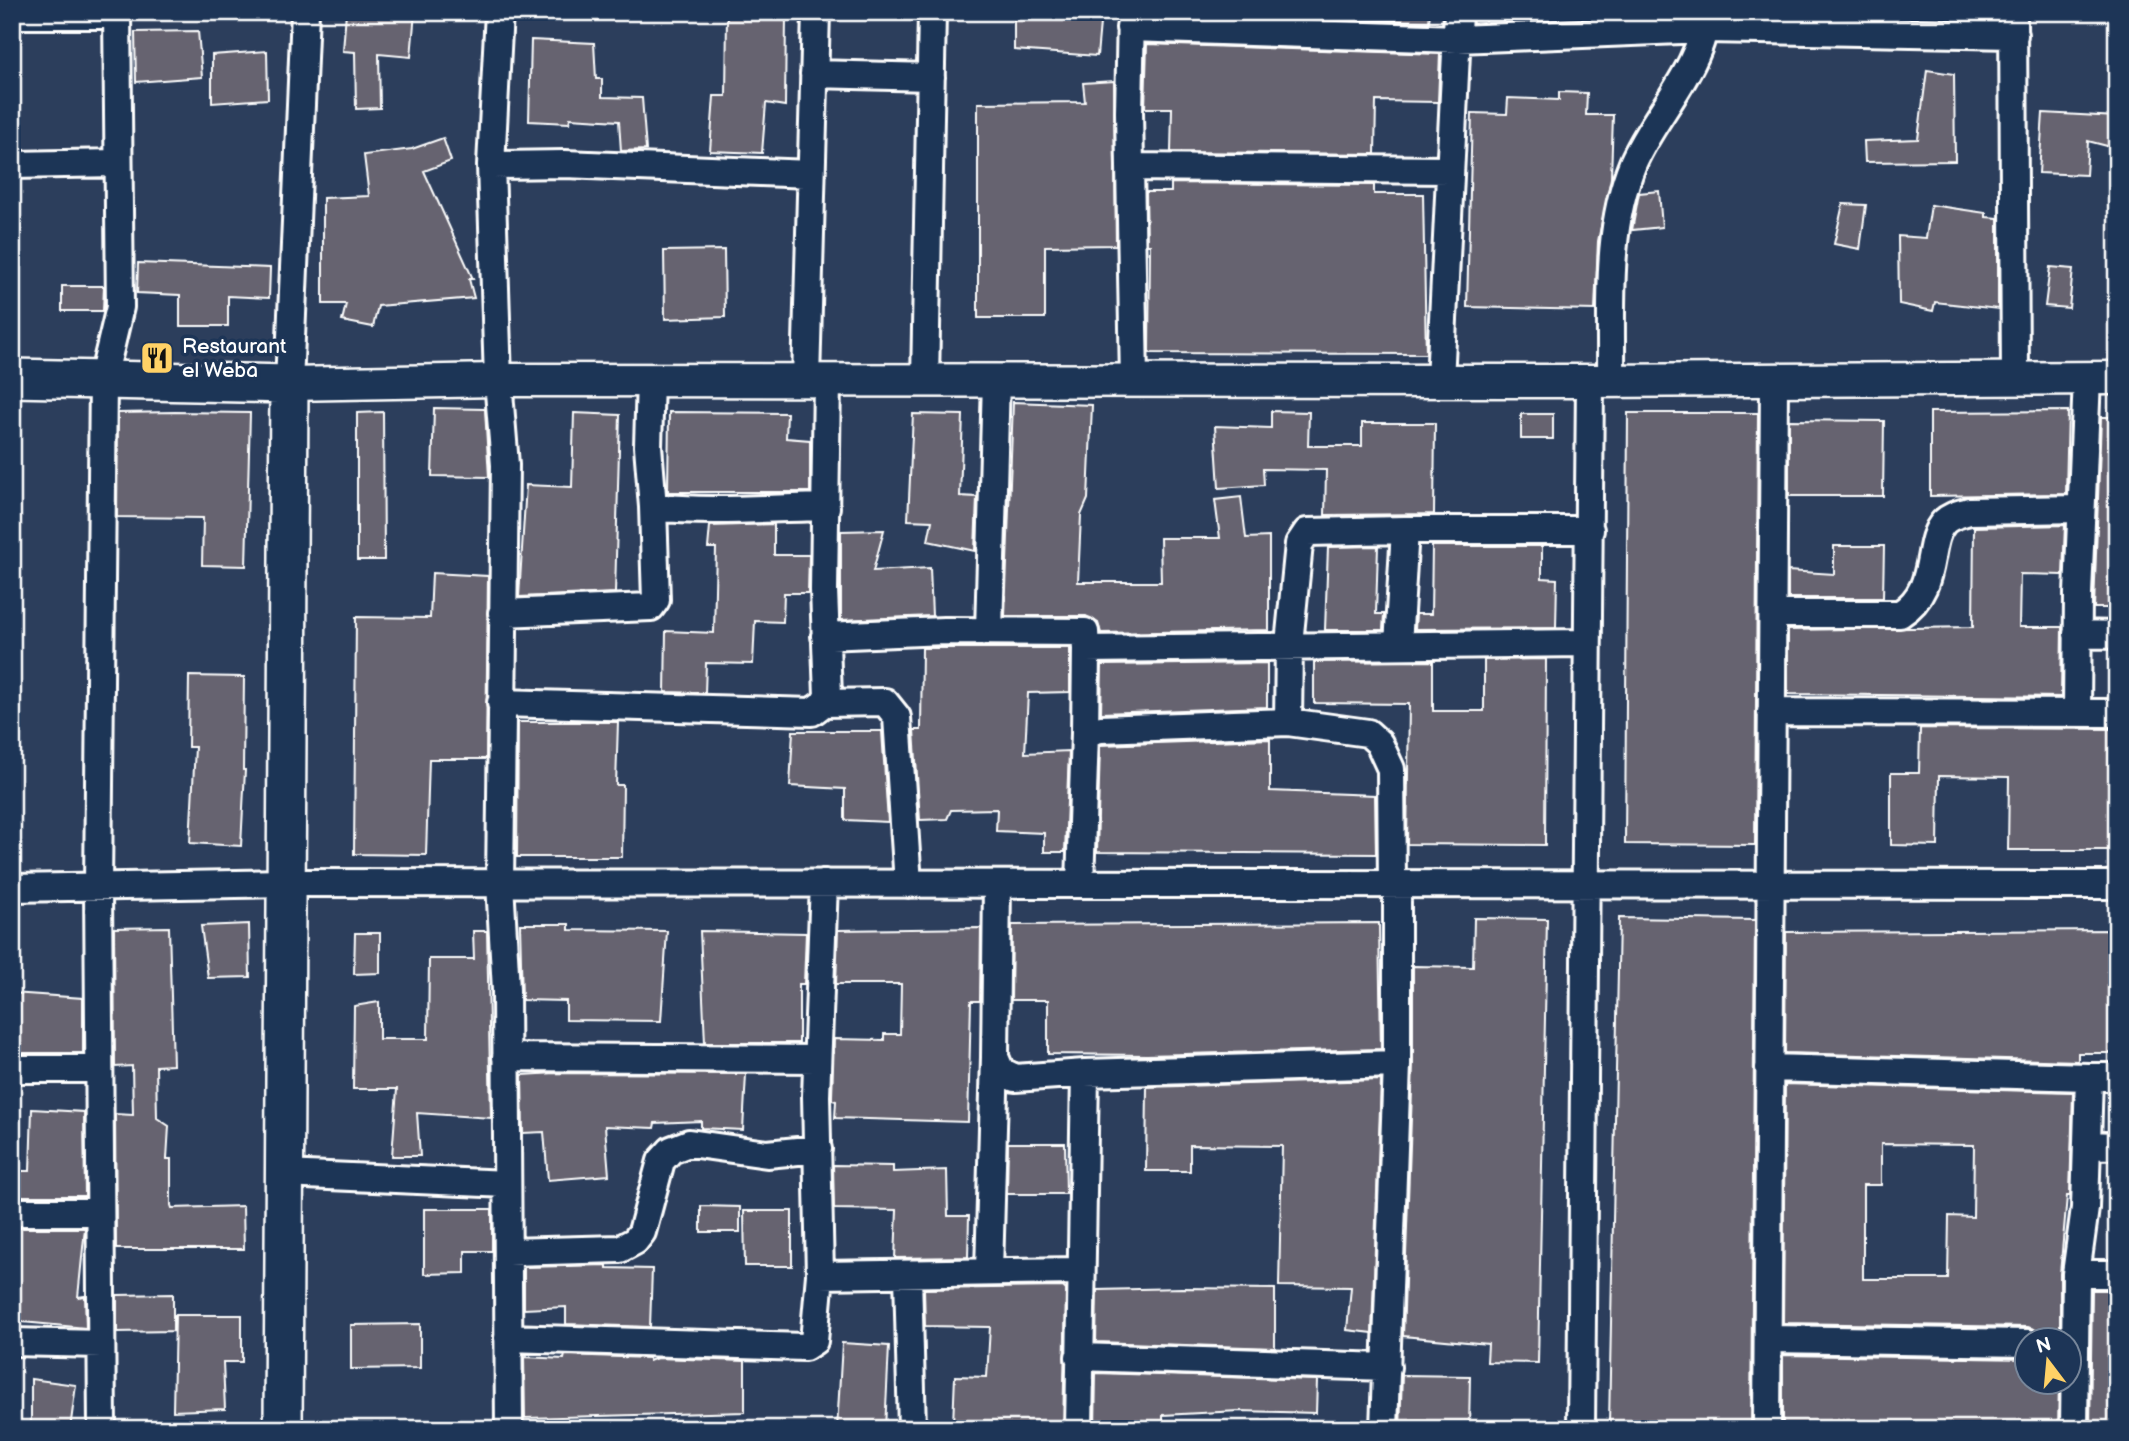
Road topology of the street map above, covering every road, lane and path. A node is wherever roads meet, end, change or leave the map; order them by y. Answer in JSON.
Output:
{"nodes":[{"id":1,"x":305,"y":12,"type":"edge"},
{"id":2,"x":499,"y":12,"type":"edge"},
{"id":3,"x":816,"y":12,"type":"edge"},
{"id":4,"x":932,"y":12,"type":"edge"},
{"id":5,"x":1458,"y":12,"type":"edge"},
{"id":6,"x":117,"y":14,"type":"edge"},
{"id":7,"x":12,"y":15,"type":"edge"},
{"id":8,"x":1130,"y":20,"type":"edge"},
{"id":9,"x":1706,"y":20,"type":"edge"},
{"id":10,"x":2013,"y":24,"type":"edge"},
{"id":11,"x":1457,"y":39,"type":"junction"},
{"id":12,"x":814,"y":74,"type":"junction"},
{"id":13,"x":930,"y":78,"type":"junction"},
{"id":14,"x":116,"y":163,"type":"junction"},
{"id":15,"x":12,"y":165,"type":"edge"},
{"id":16,"x":491,"y":165,"type":"junction"},
{"id":17,"x":1130,"y":167,"type":"junction"},
{"id":18,"x":1450,"y":170,"type":"junction"},
{"id":19,"x":810,"y":174,"type":"junction"},
{"id":20,"x":12,"y":378,"type":"edge"},
{"id":21,"x":103,"y":378,"type":"junction"},
{"id":22,"x":2102,"y":378,"type":"edge"},
{"id":23,"x":2015,"y":379,"type":"junction"},
{"id":24,"x":499,"y":380,"type":"junction"},
{"id":25,"x":650,"y":380,"type":"junction"},
{"id":26,"x":817,"y":380,"type":"junction"},
{"id":27,"x":996,"y":380,"type":"junction"},
{"id":28,"x":925,"y":381,"type":"junction"},
{"id":29,"x":1133,"y":381,"type":"junction"},
{"id":30,"x":1440,"y":381,"type":"junction"},
{"id":31,"x":1600,"y":381,"type":"junction"},
{"id":32,"x":1774,"y":381,"type":"junction"},
{"id":33,"x":289,"y":384,"type":"junction"},
{"id":34,"x":653,"y":507,"type":"junction"},
{"id":35,"x":826,"y":507,"type":"junction"},
{"id":36,"x":2081,"y":509,"type":"junction"},
{"id":37,"x":1405,"y":530,"type":"junction"},
{"id":38,"x":1590,"y":530,"type":"junction"},
{"id":39,"x":502,"y":613,"type":"junction"},
{"id":40,"x":1773,"y":614,"type":"junction"},
{"id":41,"x":989,"y":631,"type":"junction"},
{"id":42,"x":2077,"y":634,"type":"junction"},
{"id":43,"x":2117,"y":635,"type":"edge"},
{"id":44,"x":825,"y":636,"type":"junction"},
{"id":45,"x":1587,"y":643,"type":"junction"},
{"id":46,"x":1289,"y":644,"type":"junction"},
{"id":47,"x":1398,"y":645,"type":"junction"},
{"id":48,"x":1086,"y":649,"type":"junction"},
{"id":49,"x":824,"y":703,"type":"junction"},
{"id":50,"x":501,"y":704,"type":"junction"},
{"id":51,"x":1771,"y":712,"type":"junction"},
{"id":52,"x":2077,"y":713,"type":"junction"},
{"id":53,"x":2117,"y":713,"type":"edge"},
{"id":54,"x":1288,"y":722,"type":"junction"},
{"id":55,"x":1085,"y":733,"type":"junction"},
{"id":56,"x":286,"y":883,"type":"junction"},
{"id":57,"x":500,"y":883,"type":"junction"},
{"id":58,"x":824,"y":883,"type":"junction"},
{"id":59,"x":908,"y":884,"type":"junction"},
{"id":60,"x":997,"y":884,"type":"junction"},
{"id":61,"x":1080,"y":884,"type":"junction"},
{"id":62,"x":1395,"y":884,"type":"junction"},
{"id":63,"x":1586,"y":884,"type":"junction"},
{"id":64,"x":1770,"y":885,"type":"junction"},
{"id":65,"x":2117,"y":885,"type":"edge"},
{"id":66,"x":98,"y":887,"type":"junction"},
{"id":67,"x":12,"y":888,"type":"edge"},
{"id":68,"x":506,"y":1057,"type":"junction"},
{"id":69,"x":995,"y":1057,"type":"junction"},
{"id":70,"x":817,"y":1059,"type":"junction"},
{"id":71,"x":1397,"y":1064,"type":"junction"},
{"id":72,"x":1769,"y":1068,"type":"junction"},
{"id":73,"x":12,"y":1069,"type":"edge"},
{"id":74,"x":99,"y":1069,"type":"junction"},
{"id":75,"x":1085,"y":1073,"type":"junction"},
{"id":76,"x":2089,"y":1077,"type":"junction"},
{"id":77,"x":2117,"y":1077,"type":"edge"},
{"id":78,"x":2087,"y":1146,"type":"junction"},
{"id":79,"x":2117,"y":1146,"type":"edge"},
{"id":80,"x":818,"y":1149,"type":"junction"},
{"id":81,"x":284,"y":1174,"type":"junction"},
{"id":82,"x":507,"y":1184,"type":"junction"},
{"id":83,"x":12,"y":1212,"type":"edge"},
{"id":84,"x":100,"y":1212,"type":"junction"},
{"id":85,"x":508,"y":1252,"type":"junction"},
{"id":86,"x":989,"y":1271,"type":"junction"},
{"id":87,"x":1080,"y":1271,"type":"junction"},
{"id":88,"x":2077,"y":1274,"type":"junction"},
{"id":89,"x":820,"y":1275,"type":"junction"},
{"id":90,"x":908,"y":1275,"type":"junction"},
{"id":91,"x":2117,"y":1275,"type":"edge"},
{"id":92,"x":2073,"y":1326,"type":"edge"},
{"id":93,"x":508,"y":1338,"type":"junction"},
{"id":94,"x":1768,"y":1339,"type":"junction"},
{"id":95,"x":12,"y":1342,"type":"edge"},
{"id":96,"x":2014,"y":1343,"type":"edge"},
{"id":97,"x":102,"y":1344,"type":"junction"},
{"id":98,"x":1079,"y":1357,"type":"junction"},
{"id":99,"x":1387,"y":1367,"type":"junction"},
{"id":100,"x":2073,"y":1396,"type":"edge"},
{"id":101,"x":102,"y":1429,"type":"edge"},
{"id":102,"x":283,"y":1429,"type":"edge"},
{"id":103,"x":509,"y":1429,"type":"edge"},
{"id":104,"x":912,"y":1429,"type":"edge"},
{"id":105,"x":1079,"y":1429,"type":"edge"},
{"id":106,"x":1384,"y":1429,"type":"edge"},
{"id":107,"x":1581,"y":1429,"type":"edge"},
{"id":108,"x":1767,"y":1429,"type":"edge"},
{"id":109,"x":2074,"y":1429,"type":"edge"}],
"edges":[{"from":1,"to":33,"type":"street"},
{"from":2,"to":16,"type":"street"},
{"from":3,"to":12,"type":"street"},
{"from":4,"to":13,"type":"street"},
{"from":5,"to":11,"type":"street"},
{"from":6,"to":7,"type":"street"},
{"from":6,"to":14,"type":"street"},
{"from":8,"to":11,"type":"street"},
{"from":8,"to":17,"type":"street"},
{"from":9,"to":10,"type":"street"},
{"from":9,"to":11,"type":"street"},
{"from":9,"to":31,"type":"street"},
{"from":10,"to":23,"type":"street"},
{"from":11,"to":18,"type":"street"},
{"from":12,"to":13,"type":"street"},
{"from":12,"to":19,"type":"street"},
{"from":13,"to":28,"type":"street"},
{"from":14,"to":15,"type":"street"},
{"from":14,"to":21,"type":"street"},
{"from":16,"to":19,"type":"street"},
{"from":16,"to":24,"type":"street"},
{"from":17,"to":18,"type":"street"},
{"from":17,"to":29,"type":"street"},
{"from":18,"to":30,"type":"street"},
{"from":19,"to":26,"type":"street"},
{"from":20,"to":21,"type":"main road"},
{"from":21,"to":33,"type":"main road"},
{"from":21,"to":66,"type":"street"},
{"from":22,"to":23,"type":"street"},
{"from":22,"to":36,"type":"street"},
{"from":23,"to":32,"type":"street"},
{"from":24,"to":25,"type":"street"},
{"from":24,"to":33,"type":"street"},
{"from":24,"to":39,"type":"street"},
{"from":25,"to":26,"type":"street"},
{"from":25,"to":34,"type":"street"},
{"from":26,"to":28,"type":"street"},
{"from":26,"to":35,"type":"street"},
{"from":27,"to":28,"type":"street"},
{"from":27,"to":29,"type":"street"},
{"from":27,"to":41,"type":"street"},
{"from":29,"to":30,"type":"street"},
{"from":30,"to":31,"type":"street"},
{"from":31,"to":32,"type":"street"},
{"from":31,"to":38,"type":"street"},
{"from":32,"to":40,"type":"street"},
{"from":33,"to":56,"type":"main road"},
{"from":34,"to":35,"type":"street"},
{"from":34,"to":39,"type":"street"},
{"from":35,"to":44,"type":"street"},
{"from":36,"to":40,"type":"street"},
{"from":36,"to":42,"type":"street"},
{"from":37,"to":38,"type":"street"},
{"from":37,"to":46,"type":"street"},
{"from":37,"to":47,"type":"street"},
{"from":38,"to":45,"type":"street"},
{"from":39,"to":50,"type":"street"},
{"from":40,"to":51,"type":"street"},
{"from":41,"to":44,"type":"street"},
{"from":41,"to":48,"type":"street"},
{"from":42,"to":43,"type":"street"},
{"from":42,"to":52,"type":"street"},
{"from":44,"to":49,"type":"street"},
{"from":45,"to":47,"type":"street"},
{"from":45,"to":63,"type":"street"},
{"from":46,"to":47,"type":"street"},
{"from":46,"to":48,"type":"street"},
{"from":46,"to":54,"type":"street"},
{"from":48,"to":55,"type":"street"},
{"from":49,"to":50,"type":"street"},
{"from":49,"to":59,"type":"street"},
{"from":50,"to":57,"type":"street"},
{"from":51,"to":52,"type":"street"},
{"from":51,"to":64,"type":"street"},
{"from":52,"to":53,"type":"street"},
{"from":54,"to":55,"type":"street"},
{"from":54,"to":62,"type":"street"},
{"from":55,"to":61,"type":"street"},
{"from":56,"to":57,"type":"street"},
{"from":56,"to":66,"type":"street"},
{"from":56,"to":81,"type":"main road"},
{"from":57,"to":58,"type":"street"},
{"from":57,"to":68,"type":"street"},
{"from":58,"to":59,"type":"street"},
{"from":58,"to":70,"type":"street"},
{"from":59,"to":60,"type":"street"},
{"from":60,"to":61,"type":"street"},
{"from":60,"to":69,"type":"street"},
{"from":61,"to":62,"type":"street"},
{"from":62,"to":63,"type":"street"},
{"from":62,"to":71,"type":"street"},
{"from":63,"to":64,"type":"street"},
{"from":63,"to":107,"type":"street"},
{"from":64,"to":65,"type":"street"},
{"from":64,"to":72,"type":"street"},
{"from":66,"to":67,"type":"street"},
{"from":66,"to":74,"type":"street"},
{"from":68,"to":70,"type":"street"},
{"from":68,"to":82,"type":"street"},
{"from":69,"to":75,"type":"street"},
{"from":69,"to":86,"type":"street"},
{"from":70,"to":80,"type":"street"},
{"from":71,"to":75,"type":"street"},
{"from":71,"to":99,"type":"street"},
{"from":72,"to":76,"type":"street"},
{"from":72,"to":94,"type":"street"},
{"from":73,"to":74,"type":"street"},
{"from":74,"to":84,"type":"street"},
{"from":75,"to":87,"type":"street"},
{"from":76,"to":77,"type":"street"},
{"from":76,"to":78,"type":"street"},
{"from":78,"to":79,"type":"street"},
{"from":78,"to":88,"type":"street"},
{"from":80,"to":85,"type":"street"},
{"from":80,"to":89,"type":"street"},
{"from":81,"to":82,"type":"street"},
{"from":81,"to":102,"type":"main road"},
{"from":82,"to":85,"type":"street"},
{"from":83,"to":84,"type":"street"},
{"from":84,"to":97,"type":"street"},
{"from":85,"to":93,"type":"street"},
{"from":86,"to":87,"type":"street"},
{"from":86,"to":90,"type":"street"},
{"from":87,"to":98,"type":"street"},
{"from":88,"to":91,"type":"street"},
{"from":88,"to":92,"type":"street"},
{"from":89,"to":90,"type":"street"},
{"from":89,"to":93,"type":"street"},
{"from":90,"to":104,"type":"street"},
{"from":93,"to":103,"type":"street"},
{"from":94,"to":96,"type":"street"},
{"from":94,"to":108,"type":"street"},
{"from":95,"to":97,"type":"street"},
{"from":97,"to":101,"type":"street"},
{"from":98,"to":99,"type":"street"},
{"from":98,"to":105,"type":"street"},
{"from":99,"to":106,"type":"street"},
{"from":100,"to":109,"type":"street"}]}
